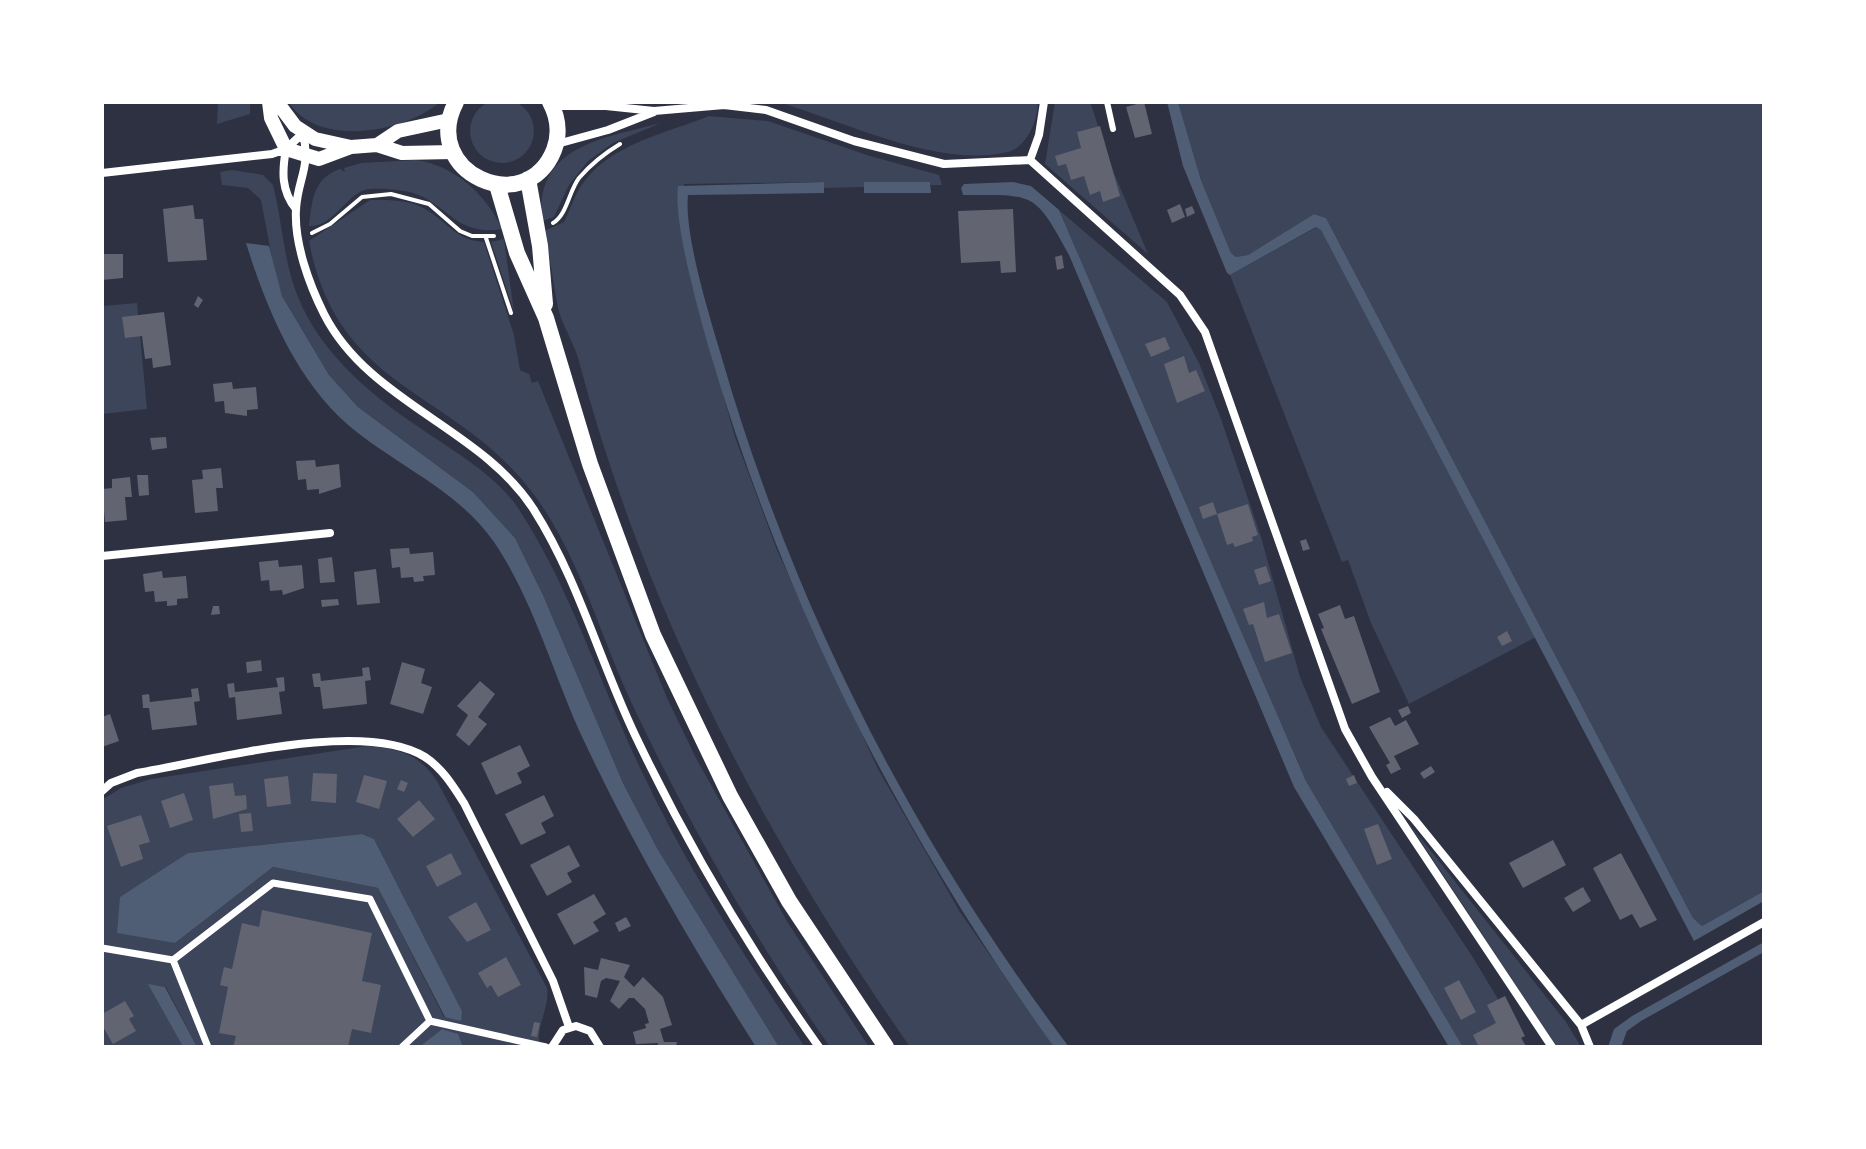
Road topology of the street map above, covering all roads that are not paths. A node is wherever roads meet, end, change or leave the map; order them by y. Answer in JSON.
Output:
{"nodes":[{"id":1,"x":269,"y":102,"type":"edge"},
{"id":2,"x":277,"y":102,"type":"edge"},
{"id":3,"x":456,"y":102,"type":"edge"},
{"id":4,"x":1044,"y":102,"type":"edge"},
{"id":5,"x":1107,"y":102,"type":"edge"},
{"id":6,"x":551,"y":104,"type":"edge"},
{"id":7,"x":654,"y":111,"type":"junction"},
{"id":8,"x":449,"y":120,"type":"junction"},
{"id":9,"x":1113,"y":129,"type":"dead end"},
{"id":10,"x":303,"y":133,"type":"junction"},
{"id":11,"x":556,"y":144,"type":"junction"},
{"id":12,"x":377,"y":145,"type":"junction"},
{"id":13,"x":351,"y":147,"type":"junction"},
{"id":14,"x":286,"y":149,"type":"junction"},
{"id":15,"x":453,"y":152,"type":"junction"},
{"id":16,"x":309,"y":158,"type":"junction"},
{"id":17,"x":1030,"y":160,"type":"junction"},
{"id":18,"x":102,"y":173,"type":"edge"},
{"id":19,"x":528,"y":179,"type":"junction"},
{"id":20,"x":497,"y":185,"type":"junction"},
{"id":21,"x":296,"y":209,"type":"junction"},
{"id":22,"x":546,"y":318,"type":"junction"},
{"id":23,"x":330,"y":533,"type":"dead end"},
{"id":24,"x":102,"y":556,"type":"edge"},
{"id":25,"x":1372,"y":777,"type":"junction"},
{"id":26,"x":102,"y":791,"type":"edge"},
{"id":27,"x":1764,"y":922,"type":"edge"},
{"id":28,"x":102,"y":948,"type":"edge"},
{"id":29,"x":173,"y":960,"type":"junction"},
{"id":30,"x":430,"y":1021,"type":"junction"},
{"id":31,"x":1581,"y":1025,"type":"junction"},
{"id":32,"x":569,"y":1027,"type":"junction"},
{"id":33,"x":208,"y":1047,"type":"edge"},
{"id":34,"x":402,"y":1047,"type":"edge"},
{"id":35,"x":549,"y":1047,"type":"edge"},
{"id":36,"x":600,"y":1047,"type":"edge"},
{"id":37,"x":819,"y":1047,"type":"edge"},
{"id":38,"x":886,"y":1047,"type":"edge"},
{"id":39,"x":1552,"y":1047,"type":"edge"},
{"id":40,"x":1590,"y":1047,"type":"edge"}],
"edges":[{"from":1,"to":14,"type":"street"},
{"from":2,"to":10,"type":"street"},
{"from":3,"to":8,"type":"main road"},
{"from":4,"to":17,"type":"street"},
{"from":5,"to":9,"type":"lane"},
{"from":6,"to":7,"type":"street"},
{"from":6,"to":11,"type":"main road"},
{"from":7,"to":11,"type":"street"},
{"from":7,"to":17,"type":"street"},
{"from":8,"to":12,"type":"street"},
{"from":8,"to":15,"type":"main road"},
{"from":10,"to":13,"type":"street"},
{"from":10,"to":14,"type":"street"},
{"from":10,"to":16,"type":"street"},
{"from":11,"to":19,"type":"main road"},
{"from":12,"to":13,"type":"street"},
{"from":12,"to":15,"type":"street"},
{"from":13,"to":16,"type":"street"},
{"from":14,"to":16,"type":"street"},
{"from":14,"to":18,"type":"street"},
{"from":14,"to":21,"type":"street"},
{"from":15,"to":20,"type":"main road"},
{"from":16,"to":21,"type":"street"},
{"from":17,"to":25,"type":"street"},
{"from":19,"to":20,"type":"main road"},
{"from":19,"to":22,"type":"main road"},
{"from":20,"to":22,"type":"main road"},
{"from":21,"to":37,"type":"street"},
{"from":22,"to":38,"type":"main road"},
{"from":23,"to":24,"type":"street"},
{"from":25,"to":31,"type":"street"},
{"from":25,"to":39,"type":"street"},
{"from":26,"to":32,"type":"street"},
{"from":27,"to":31,"type":"street"},
{"from":28,"to":29,"type":"street"},
{"from":29,"to":30,"type":"street"},
{"from":29,"to":33,"type":"street"},
{"from":30,"to":34,"type":"street"},
{"from":30,"to":35,"type":"street"},
{"from":31,"to":40,"type":"street"},
{"from":32,"to":35,"type":"street"},
{"from":32,"to":36,"type":"street"}]}
